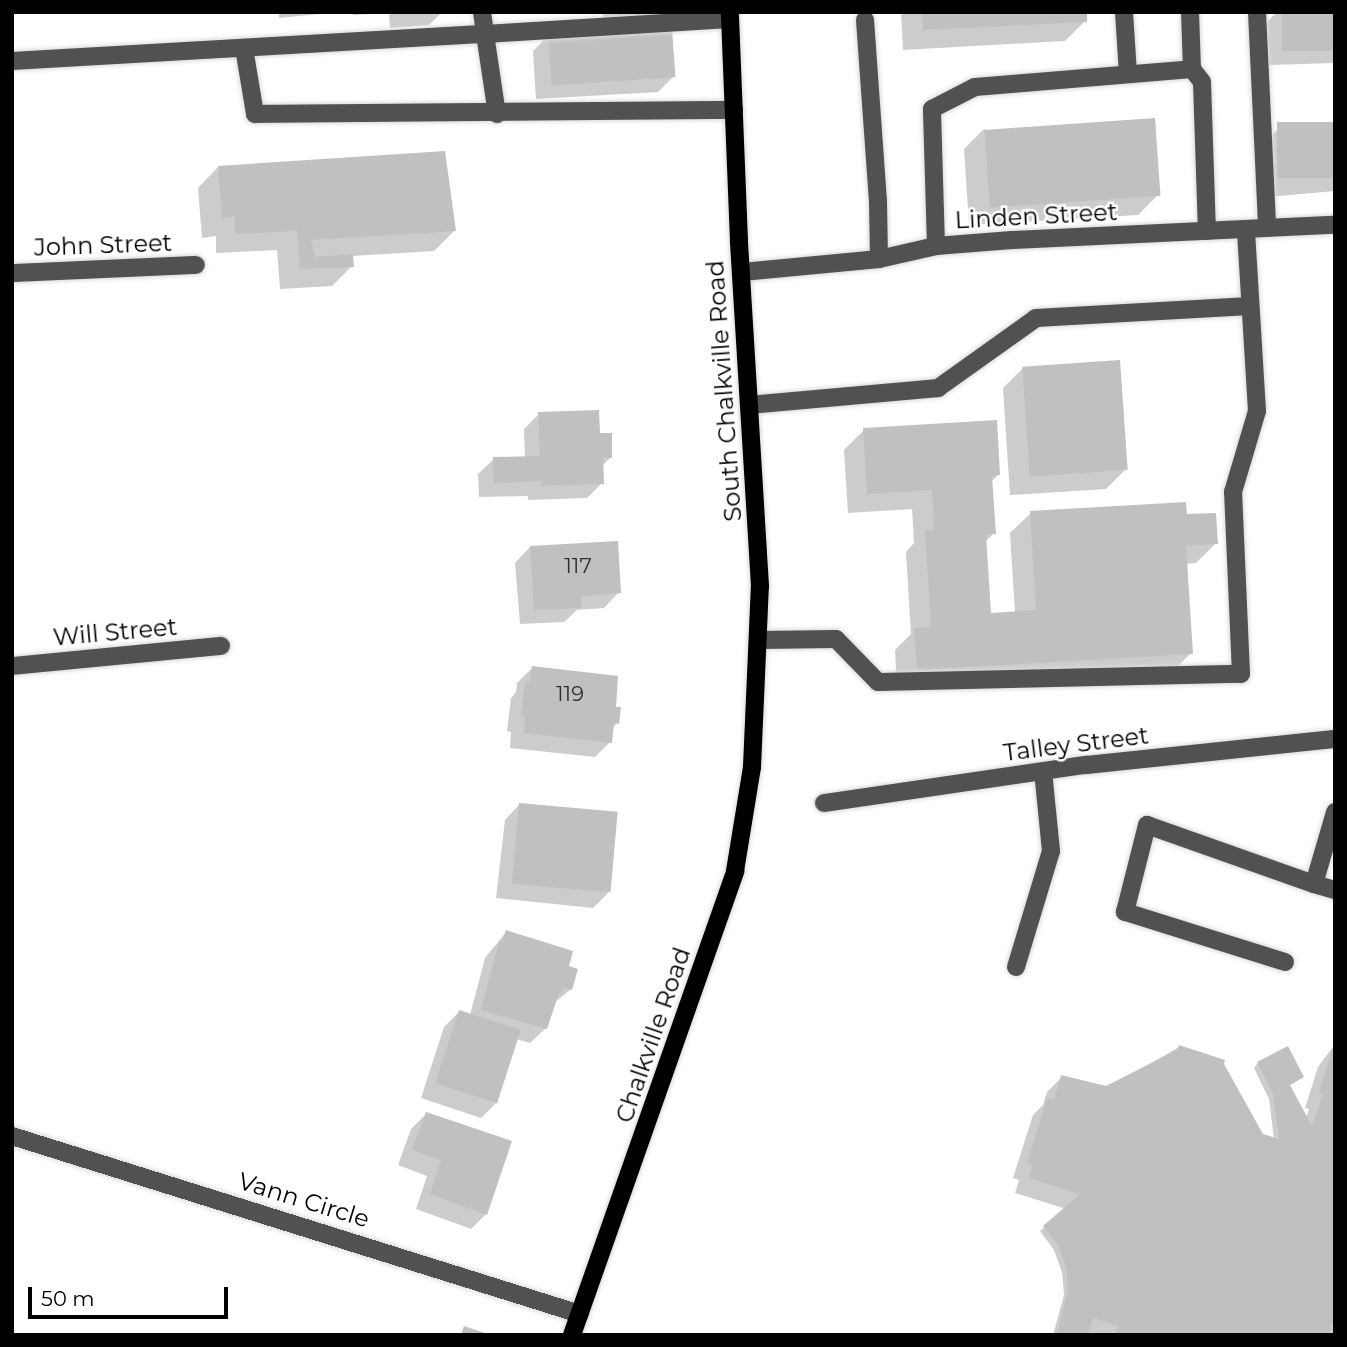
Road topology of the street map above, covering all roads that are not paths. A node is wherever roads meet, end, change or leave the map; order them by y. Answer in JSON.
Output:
{"nodes":[{"id":1,"x":482,"y":12,"type":"edge"},
{"id":2,"x":1124,"y":12,"type":"edge"},
{"id":3,"x":1190,"y":12,"type":"edge"},
{"id":4,"x":1257,"y":12,"type":"edge"},
{"id":5,"x":730,"y":16,"type":"edge"},
{"id":6,"x":865,"y":20,"type":"dead end"},
{"id":7,"x":485,"y":34,"type":"junction"},
{"id":8,"x":244,"y":48,"type":"junction"},
{"id":9,"x":12,"y":61,"type":"edge"},
{"id":10,"x":1192,"y":69,"type":"junction"},
{"id":11,"x":1128,"y":74,"type":"junction"},
{"id":12,"x":734,"y":110,"type":"junction"},
{"id":13,"x":497,"y":114,"type":"junction"},
{"id":14,"x":1335,"y":225,"type":"edge"},
{"id":15,"x":1267,"y":228,"type":"junction"},
{"id":16,"x":1246,"y":229,"type":"junction"},
{"id":17,"x":1208,"y":231,"type":"junction"},
{"id":18,"x":936,"y":247,"type":"junction"},
{"id":19,"x":879,"y":258,"type":"junction"},
{"id":20,"x":196,"y":265,"type":"dead end"},
{"id":21,"x":742,"y":271,"type":"junction"},
{"id":22,"x":12,"y":273,"type":"edge"},
{"id":23,"x":1250,"y":306,"type":"junction"},
{"id":24,"x":749,"y":405,"type":"junction"},
{"id":25,"x":760,"y":640,"type":"junction"},
{"id":26,"x":221,"y":646,"type":"dead end"},
{"id":27,"x":12,"y":666,"type":"edge"},
{"id":28,"x":1335,"y":740,"type":"edge"},
{"id":29,"x":752,"y":767,"type":"joint"},
{"id":30,"x":1043,"y":771,"type":"junction"},
{"id":31,"x":824,"y":803,"type":"dead end"},
{"id":32,"x":1335,"y":811,"type":"edge"},
{"id":33,"x":1314,"y":884,"type":"junction"},
{"id":34,"x":1335,"y":890,"type":"edge"},
{"id":35,"x":1285,"y":962,"type":"dead end"},
{"id":36,"x":1016,"y":967,"type":"dead end"},
{"id":37,"x":12,"y":1136,"type":"edge"},
{"id":38,"x":580,"y":1314,"type":"junction"},
{"id":39,"x":572,"y":1335,"type":"edge"}],
"edges":[{"from":1,"to":7,"type":"street"},
{"from":2,"to":11,"type":"street"},
{"from":3,"to":10,"type":"street"},
{"from":4,"to":15,"type":"street"},
{"from":5,"to":7,"type":"street"},
{"from":5,"to":12,"type":"main road","name":"South Chalkville Road"},
{"from":6,"to":19,"type":"street"},
{"from":7,"to":8,"type":"street"},
{"from":7,"to":13,"type":"street"},
{"from":8,"to":9,"type":"street"},
{"from":8,"to":13,"type":"street"},
{"from":10,"to":11,"type":"street"},
{"from":10,"to":17,"type":"street"},
{"from":11,"to":18,"type":"street"},
{"from":12,"to":13,"type":"street"},
{"from":12,"to":21,"type":"main road","name":"South Chalkville Road"},
{"from":14,"to":15,"type":"street","name":"Linden Street"},
{"from":15,"to":16,"type":"street","name":"Linden Street"},
{"from":16,"to":17,"type":"street","name":"Linden Street"},
{"from":16,"to":23,"type":"street"},
{"from":17,"to":18,"type":"street","name":"Linden Street"},
{"from":18,"to":19,"type":"street","name":"Linden Street"},
{"from":19,"to":21,"type":"street","name":"Linden Street"},
{"from":20,"to":22,"type":"street","name":"John Street"},
{"from":21,"to":24,"type":"main road","name":"South Chalkville Road"},
{"from":23,"to":24,"type":"street"},
{"from":23,"to":25,"type":"street"},
{"from":24,"to":25,"type":"main road","name":"South Chalkville Road"},
{"from":25,"to":29,"type":"main road","name":"South Chalkville Road"},
{"from":26,"to":27,"type":"street","name":"Will Street"},
{"from":28,"to":30,"type":"street","name":"Talley Street"},
{"from":29,"to":38,"type":"main road","name":"Chalkville Road"},
{"from":30,"to":31,"type":"street","name":"Talley Street"},
{"from":30,"to":36,"type":"street"},
{"from":32,"to":33,"type":"street"},
{"from":33,"to":34,"type":"street"},
{"from":33,"to":35,"type":"street"},
{"from":37,"to":38,"type":"street","name":"Vann Circle"},
{"from":38,"to":39,"type":"main road","name":"Chalkville Road"}]}
